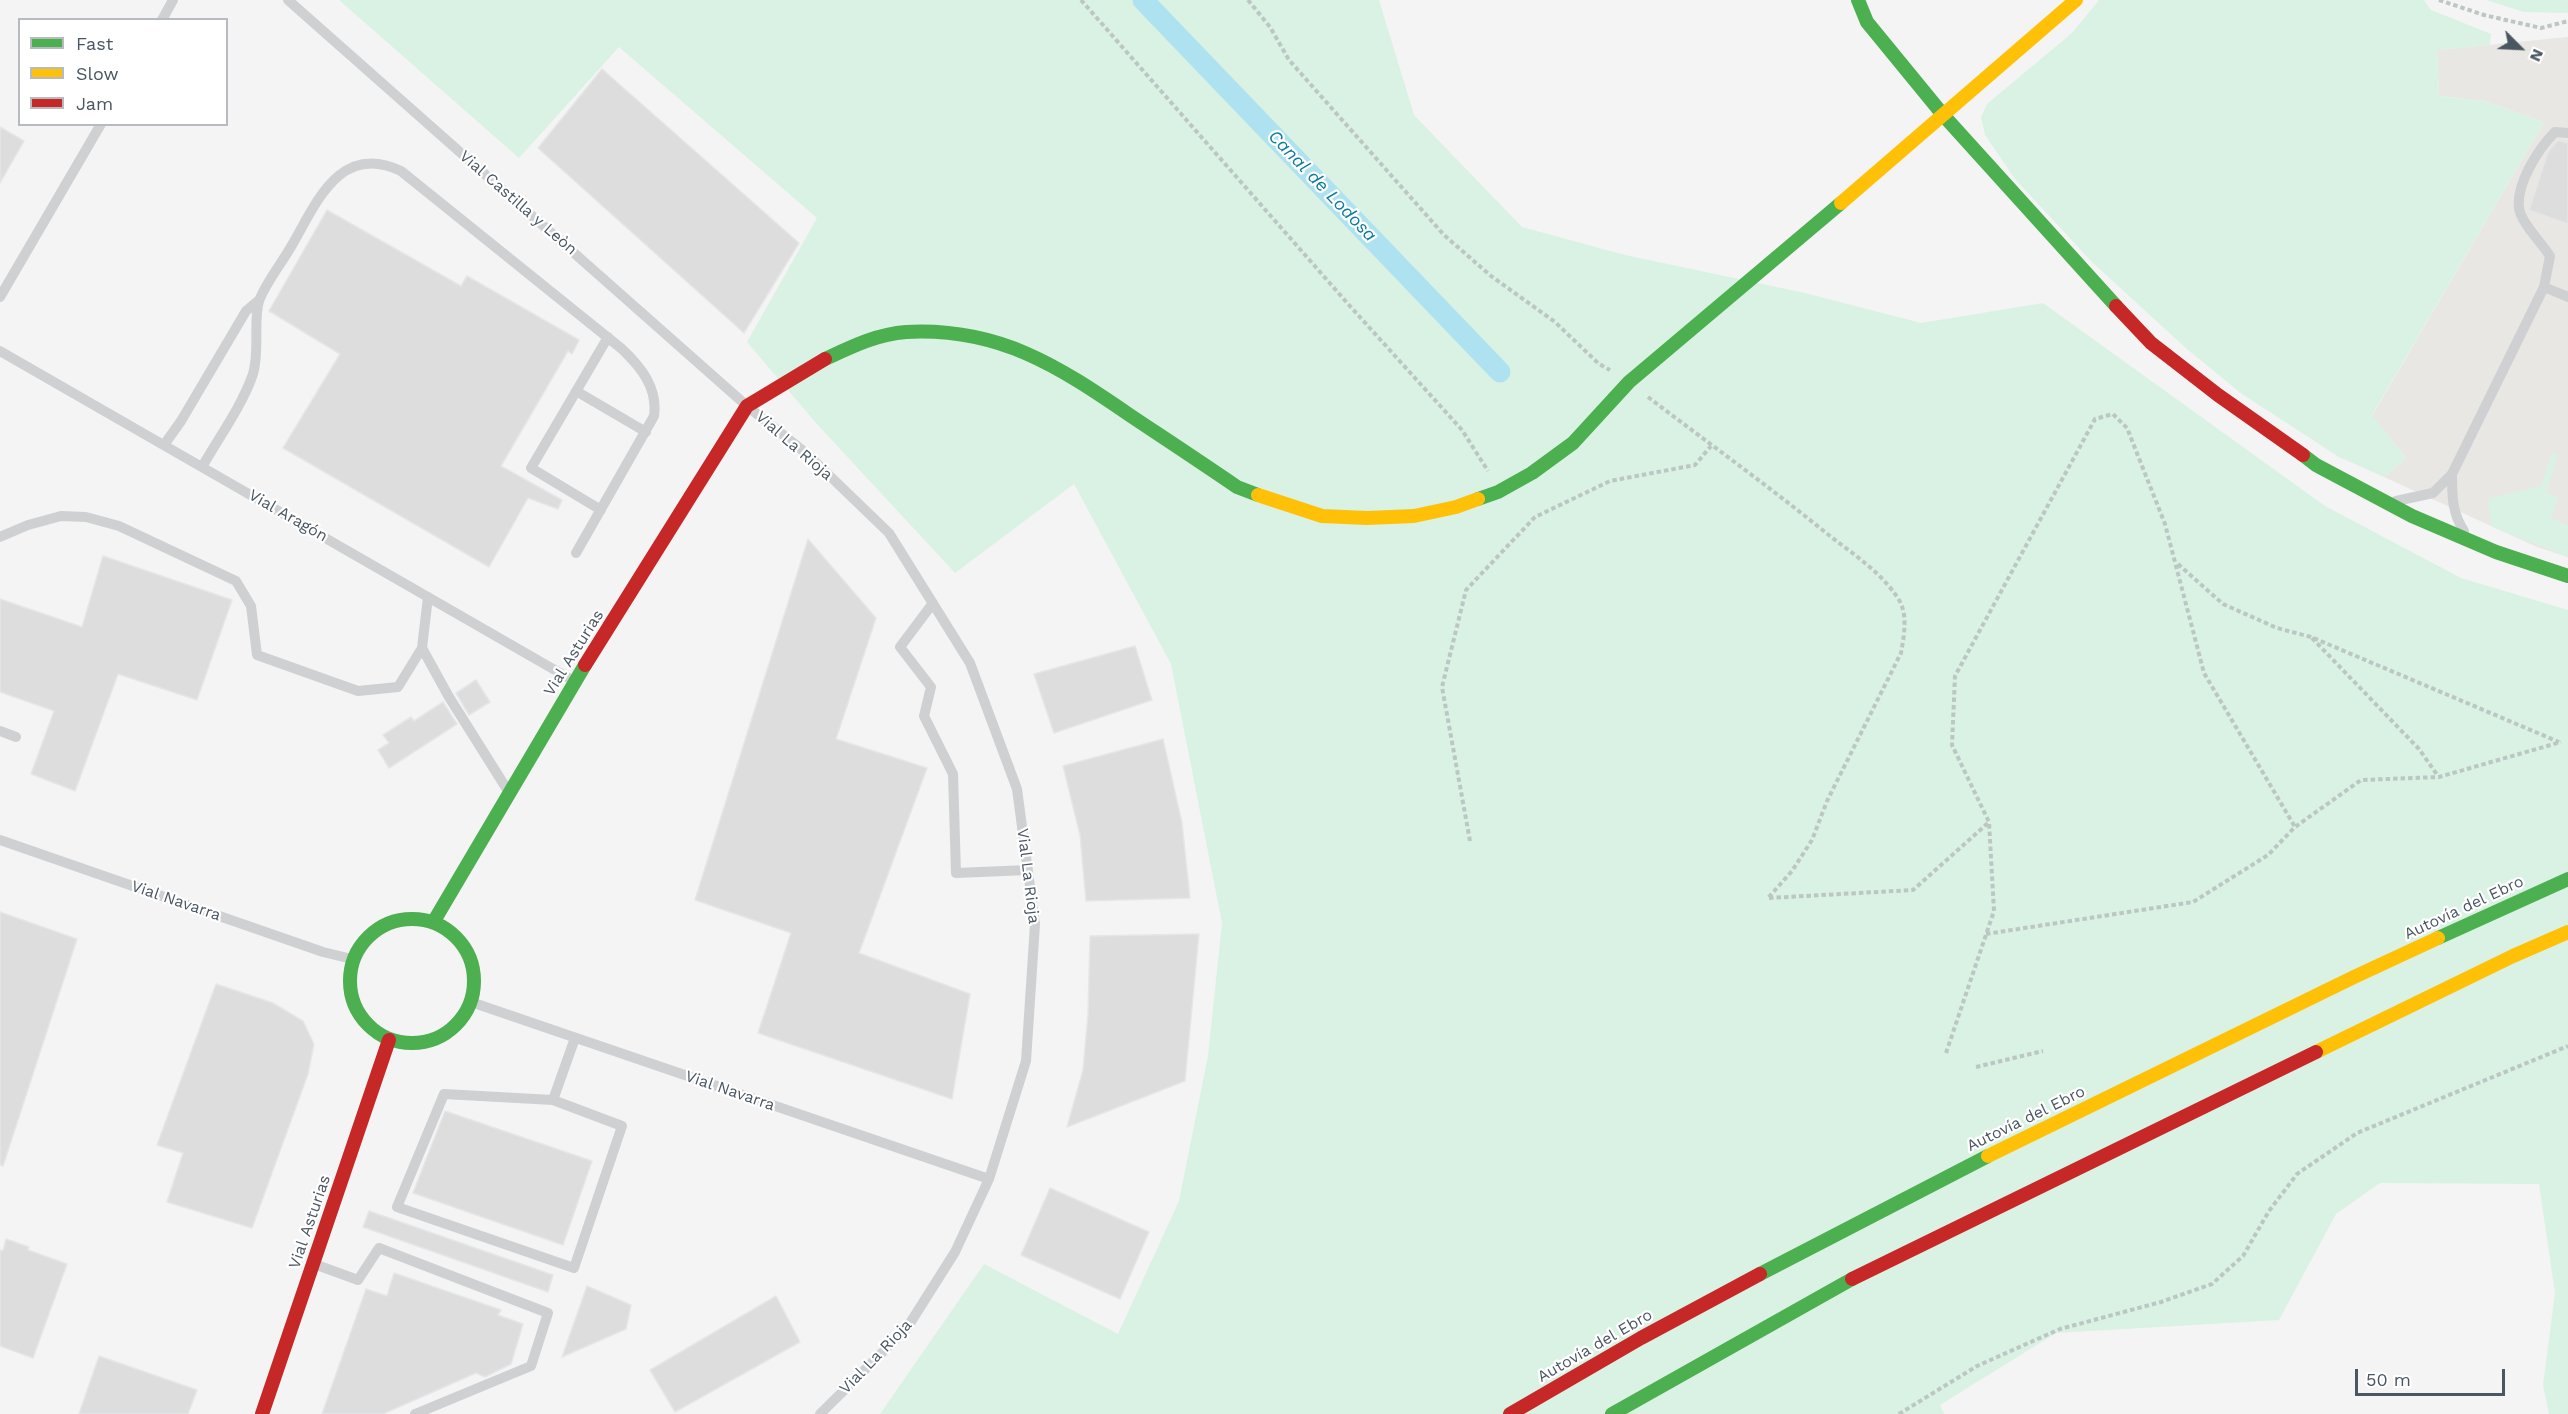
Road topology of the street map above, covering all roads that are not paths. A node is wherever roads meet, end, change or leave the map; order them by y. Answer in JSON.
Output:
{"nodes":[{"id":1,"x":173,"y":0,"type":"edge"},
{"id":2,"x":288,"y":0,"type":"edge"},
{"id":3,"x":1858,"y":0,"type":"edge"},
{"id":4,"x":2076,"y":0,"type":"edge"},
{"id":5,"x":163,"y":18,"type":"edge"},
{"id":6,"x":1944,"y":116,"type":"junction"},
{"id":7,"x":99,"y":126,"type":"edge"},
{"id":8,"x":2568,"y":133,"type":"edge"},
{"id":9,"x":2544,"y":287,"type":"junction"},
{"id":10,"x":0,"y":297,"type":"edge"},
{"id":11,"x":2568,"y":297,"type":"edge"},
{"id":12,"x":260,"y":300,"type":"junction"},
{"id":13,"x":608,"y":338,"type":"junction"},
{"id":14,"x":0,"y":351,"type":"edge"},
{"id":15,"x":576,"y":391,"type":"junction"},
{"id":16,"x":747,"y":406,"type":"junction"},
{"id":17,"x":645,"y":432,"type":"junction"},
{"id":18,"x":164,"y":445,"type":"junction"},
{"id":19,"x":202,"y":467,"type":"junction"},
{"id":20,"x":2452,"y":474,"type":"junction"},
{"id":21,"x":2382,"y":500,"type":"junction"},
{"id":22,"x":601,"y":510,"type":"junction"},
{"id":23,"x":0,"y":537,"type":"edge"},
{"id":24,"x":2473,"y":542,"type":"junction"},
{"id":25,"x":576,"y":553,"type":"dead end"},
{"id":26,"x":2568,"y":576,"type":"edge"},
{"id":27,"x":428,"y":597,"type":"junction"},
{"id":28,"x":933,"y":603,"type":"junction"},
{"id":29,"x":422,"y":648,"type":"junction"},
{"id":30,"x":575,"y":682,"type":"junction"},
{"id":31,"x":0,"y":731,"type":"edge"},
{"id":32,"x":16,"y":737,"type":"dead end"},
{"id":33,"x":509,"y":793,"type":"junction"},
{"id":34,"x":0,"y":840,"type":"edge"},
{"id":35,"x":1028,"y":870,"type":"junction"},
{"id":36,"x":2568,"y":879,"type":"edge"},
{"id":37,"x":434,"y":921,"type":"junction"},
{"id":38,"x":2568,"y":932,"type":"edge"},
{"id":39,"x":352,"y":959,"type":"junction"},
{"id":40,"x":471,"y":1002,"type":"junction"},
{"id":41,"x":575,"y":1038,"type":"junction"},
{"id":42,"x":389,"y":1040,"type":"junction"},
{"id":43,"x":553,"y":1100,"type":"junction"},
{"id":44,"x":989,"y":1179,"type":"junction"},
{"id":45,"x":312,"y":1264,"type":"junction"},
{"id":46,"x":262,"y":1414,"type":"edge"},
{"id":47,"x":415,"y":1414,"type":"edge"},
{"id":48,"x":820,"y":1414,"type":"edge"},
{"id":49,"x":1510,"y":1414,"type":"edge"},
{"id":50,"x":1612,"y":1414,"type":"edge"}],
"edges":[{"from":1,"to":5,"type":"lane"},
{"from":2,"to":16,"type":"lane","name":"Vial Castilla y Leòn"},
{"from":3,"to":6,"type":"main road"},
{"from":4,"to":6,"type":"main road"},
{"from":6,"to":16,"type":"main road"},
{"from":6,"to":21,"type":"main road"},
{"from":7,"to":10,"type":"lane"},
{"from":8,"to":9,"type":"lane"},
{"from":9,"to":11,"type":"lane"},
{"from":9,"to":20,"type":"lane"},
{"from":12,"to":13,"type":"lane"},
{"from":12,"to":18,"type":"lane"},
{"from":12,"to":19,"type":"lane"},
{"from":13,"to":15,"type":"lane"},
{"from":13,"to":17,"type":"lane"},
{"from":14,"to":18,"type":"lane","name":"Vial Aragón"},
{"from":15,"to":17,"type":"lane"},
{"from":15,"to":22,"type":"lane"},
{"from":16,"to":28,"type":"lane","name":"Vial La Rioja"},
{"from":16,"to":30,"type":"main road","name":"Vial Asturias"},
{"from":17,"to":22,"type":"lane"},
{"from":18,"to":19,"type":"lane","name":"Vial Aragón"},
{"from":19,"to":27,"type":"lane","name":"Vial Aragón"},
{"from":20,"to":21,"type":"lane"},
{"from":20,"to":24,"type":"lane"},
{"from":21,"to":24,"type":"main road"},
{"from":22,"to":25,"type":"lane"},
{"from":23,"to":29,"type":"lane"},
{"from":24,"to":26,"type":"main road"},
{"from":27,"to":29,"type":"lane"},
{"from":27,"to":30,"type":"lane","name":"Vial Aragón"},
{"from":28,"to":35,"type":"lane","name":"Vial La Rioja"},
{"from":28,"to":35,"type":"lane"},
{"from":29,"to":33,"type":"lane"},
{"from":30,"to":33,"type":"main road","name":"Vial Asturias"},
{"from":31,"to":32,"type":"lane"},
{"from":33,"to":37,"type":"main road","name":"Vial Asturias"},
{"from":34,"to":39,"type":"lane","name":"Vial Navarra"},
{"from":35,"to":44,"type":"lane","name":"Vial La Rioja"},
{"from":36,"to":49,"type":"main road","name":"Autovía del Ebro"},
{"from":37,"to":39,"type":"main road"},
{"from":37,"to":40,"type":"main road"},
{"from":38,"to":50,"type":"main road"},
{"from":39,"to":42,"type":"main road"},
{"from":40,"to":41,"type":"lane","name":"Vial Navarra"},
{"from":40,"to":42,"type":"main road"},
{"from":41,"to":43,"type":"lane"},
{"from":41,"to":44,"type":"lane","name":"Vial Navarra"},
{"from":42,"to":45,"type":"main road","name":"Vial Asturias"},
{"from":43,"to":43,"type":"lane"},
{"from":44,"to":48,"type":"lane","name":"Vial La Rioja"},
{"from":45,"to":46,"type":"main road","name":"Vial Asturias"},
{"from":45,"to":47,"type":"lane"}]}
